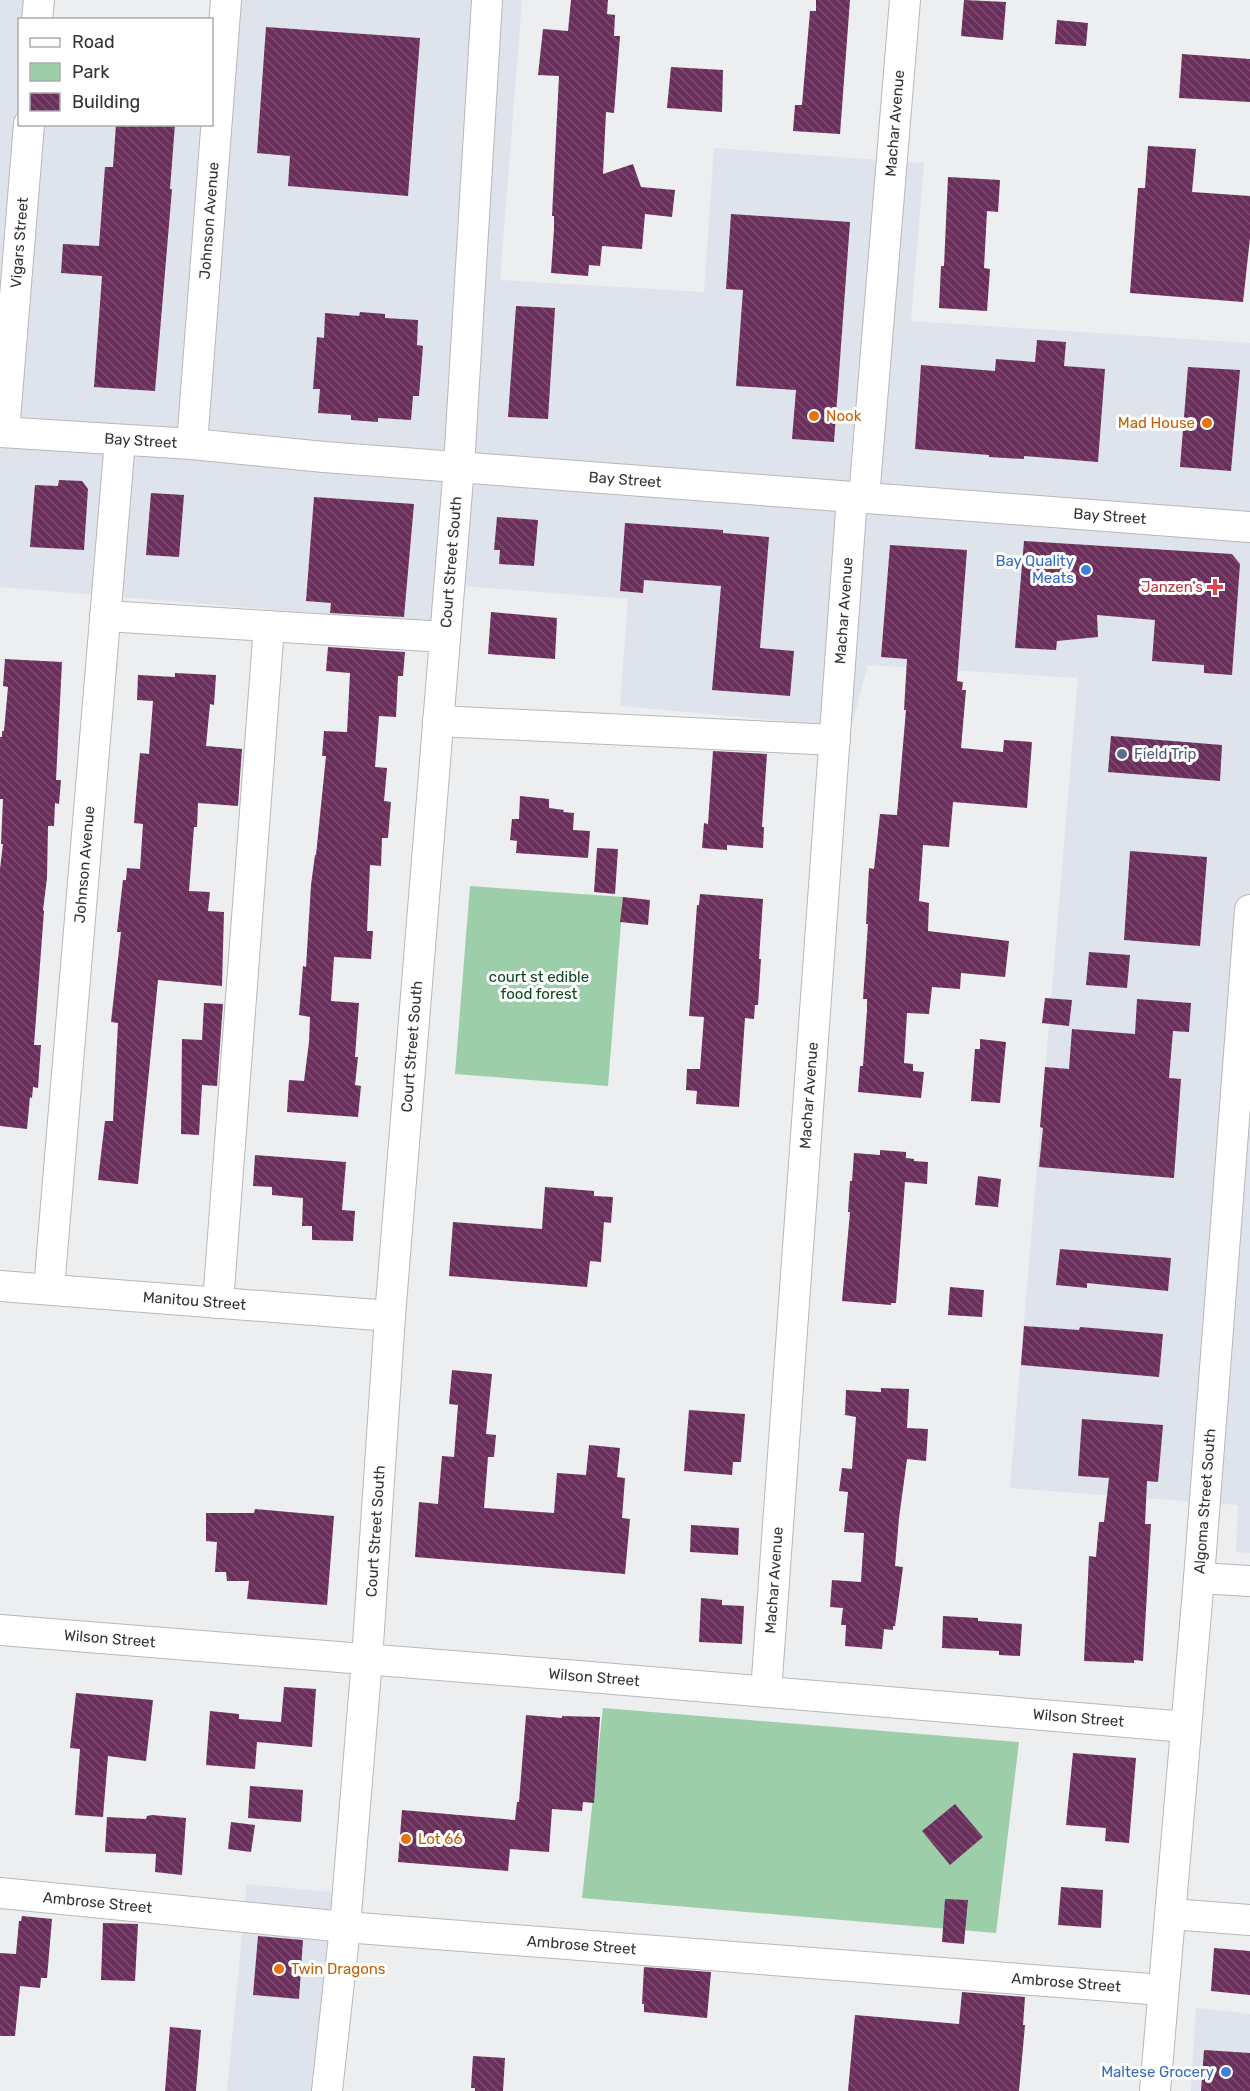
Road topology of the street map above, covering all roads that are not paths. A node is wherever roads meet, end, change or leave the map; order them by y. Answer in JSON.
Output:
{"nodes":[{"id":1,"x":39,"y":0,"type":"edge"},
{"id":2,"x":226,"y":0,"type":"edge"},
{"id":3,"x":487,"y":0,"type":"edge"},
{"id":4,"x":905,"y":0,"type":"edge"},
{"id":5,"x":37,"y":18,"type":"edge"},
{"id":6,"x":29,"y":126,"type":"edge"},
{"id":7,"x":2,"y":432,"type":"edge"},
{"id":8,"x":120,"y":440,"type":"junction"},
{"id":9,"x":192,"y":444,"type":"junction"},
{"id":10,"x":459,"y":466,"type":"junction"},
{"id":11,"x":858,"y":498,"type":"junction"},
{"id":12,"x":1250,"y":527,"type":"edge"},
{"id":13,"x":105,"y":616,"type":"junction"},
{"id":14,"x":269,"y":627,"type":"junction"},
{"id":15,"x":445,"y":637,"type":"junction"},
{"id":16,"x":438,"y":721,"type":"junction"},
{"id":17,"x":835,"y":740,"type":"junction"},
{"id":18,"x":1250,"y":910,"type":"edge"},
{"id":19,"x":0,"y":1286,"type":"edge"},
{"id":20,"x":49,"y":1289,"type":"junction"},
{"id":21,"x":218,"y":1303,"type":"junction"},
{"id":22,"x":390,"y":1316,"type":"junction"},
{"id":23,"x":1199,"y":1578,"type":"junction"},
{"id":24,"x":1250,"y":1581,"type":"edge"},
{"id":25,"x":0,"y":1630,"type":"edge"},
{"id":26,"x":367,"y":1659,"type":"junction"},
{"id":27,"x":766,"y":1692,"type":"junction"},
{"id":28,"x":1186,"y":1727,"type":"junction"},
{"id":29,"x":0,"y":1893,"type":"edge"},
{"id":30,"x":1171,"y":1914,"type":"junction"},
{"id":31,"x":1250,"y":1920,"type":"edge"},
{"id":32,"x":345,"y":1927,"type":"junction"},
{"id":33,"x":1163,"y":1990,"type":"junction"},
{"id":34,"x":327,"y":2091,"type":"edge"},
{"id":35,"x":1155,"y":2091,"type":"edge"}],
"edges":[{"from":1,"to":5,"type":"street"},
{"from":2,"to":9,"type":"street","name":"Johnson Avenue"},
{"from":3,"to":10,"type":"street","name":"Court Street South"},
{"from":4,"to":11,"type":"street","name":"Machar Avenue"},
{"from":6,"to":7,"type":"street","name":"Vigars Street"},
{"from":7,"to":8,"type":"street","name":"Bay Street"},
{"from":8,"to":9,"type":"street","name":"Bay Street"},
{"from":8,"to":13,"type":"street","name":"Johnson Avenue"},
{"from":9,"to":10,"type":"street","name":"Bay Street"},
{"from":10,"to":11,"type":"street","name":"Bay Street"},
{"from":10,"to":15,"type":"street","name":"Court Street South"},
{"from":11,"to":12,"type":"street","name":"Bay Street"},
{"from":11,"to":17,"type":"street","name":"Machar Avenue"},
{"from":13,"to":14,"type":"street"},
{"from":13,"to":20,"type":"street","name":"Johnson Avenue"},
{"from":14,"to":15,"type":"street"},
{"from":14,"to":21,"type":"street"},
{"from":15,"to":16,"type":"street","name":"Court Street South"},
{"from":16,"to":17,"type":"street"},
{"from":16,"to":22,"type":"street","name":"Court Street South"},
{"from":17,"to":27,"type":"street","name":"Machar Avenue"},
{"from":18,"to":23,"type":"street","name":"Algoma Street South"},
{"from":19,"to":20,"type":"street","name":"Manitou Street"},
{"from":20,"to":21,"type":"street","name":"Manitou Street"},
{"from":21,"to":22,"type":"street","name":"Manitou Street"},
{"from":22,"to":26,"type":"street","name":"Court Street South"},
{"from":23,"to":24,"type":"street"},
{"from":23,"to":28,"type":"street","name":"Algoma Street South"},
{"from":25,"to":26,"type":"street","name":"Wilson Street"},
{"from":26,"to":27,"type":"street","name":"Wilson Street"},
{"from":26,"to":32,"type":"street","name":"Court Street South"},
{"from":27,"to":28,"type":"street","name":"Wilson Street"},
{"from":28,"to":30,"type":"street","name":"Algoma Street South"},
{"from":29,"to":32,"type":"street","name":"Ambrose Street"},
{"from":30,"to":31,"type":"street"},
{"from":30,"to":33,"type":"street","name":"Algoma Street South"},
{"from":32,"to":33,"type":"street","name":"Ambrose Street"},
{"from":32,"to":34,"type":"street","name":"Court Street South"},
{"from":33,"to":35,"type":"street","name":"Algoma Street South"}]}
